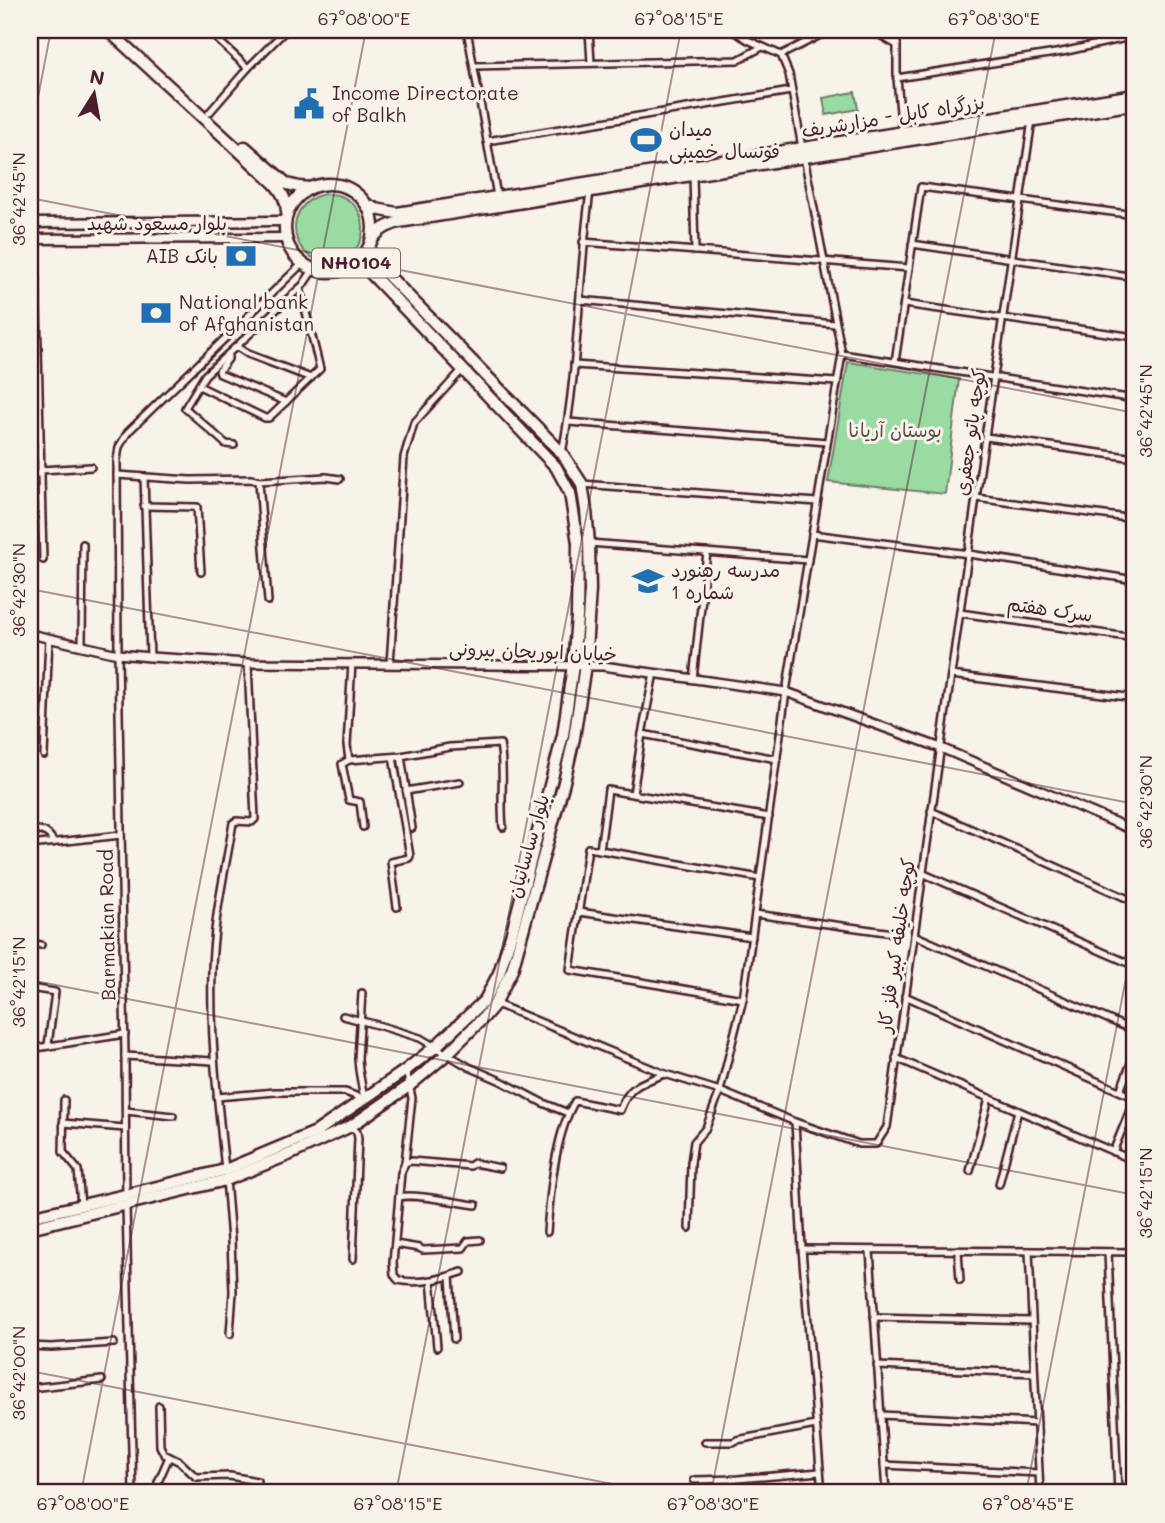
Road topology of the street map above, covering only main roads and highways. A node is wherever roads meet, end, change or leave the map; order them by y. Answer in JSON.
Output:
{"nodes":[{"id":1,"x":108,"y":30,"type":"edge"},
{"id":2,"x":117,"y":30,"type":"edge"},
{"id":3,"x":1135,"y":95,"type":"edge"},
{"id":4,"x":1135,"y":104,"type":"edge"},
{"id":5,"x":903,"y":137,"type":"junction"},
{"id":6,"x":245,"y":151,"type":"junction"},
{"id":7,"x":803,"y":153,"type":"junction"},
{"id":8,"x":311,"y":188,"type":"junction"},
{"id":9,"x":366,"y":204,"type":"junction"},
{"id":10,"x":286,"y":216,"type":"junction"},
{"id":11,"x":33,"y":223,"type":"edge"},
{"id":12,"x":285,"y":238,"type":"junction"},
{"id":13,"x":33,"y":239,"type":"edge"},
{"id":14,"x":372,"y":240,"type":"junction"},
{"id":15,"x":367,"y":251,"type":"junction"},
{"id":16,"x":359,"y":261,"type":"junction"},
{"id":17,"x":490,"y":1002,"type":"junction"},
{"id":18,"x":226,"y":1175,"type":"junction"},
{"id":19,"x":125,"y":1200,"type":"junction"},
{"id":20,"x":30,"y":1217,"type":"edge"},
{"id":21,"x":30,"y":1228,"type":"edge"}],
"edges":[{"from":1,"to":6,"type":"highway","number":"NH0104"},
{"from":2,"to":6,"type":"highway","number":"NH0104"},
{"from":3,"to":5,"type":"highway","name":"بزرگراه کابل - مزارشریف","number":"NH0104"},
{"from":4,"to":5,"type":"highway","name":"بزرگراه کابل - مزارشریف","number":"NH0104"},
{"from":5,"to":7,"type":"highway","name":"بزرگراه کابل - مزارشریف","number":"NH0104"},
{"from":6,"to":8,"type":"highway","number":"NH0104"},
{"from":6,"to":10,"type":"highway","number":"NH0104"},
{"from":7,"to":9,"type":"highway","name":"بزرگراه کابل - مزارشریف","number":"NH0104"},
{"from":7,"to":14,"type":"highway","name":"بزرگراه کابل - مزارشریف","number":"NH0104"},
{"from":8,"to":9,"type":"highway","number":"NH0104"},
{"from":8,"to":10,"type":"highway"},
{"from":9,"to":14,"type":"highway","number":"NH0104"},
{"from":10,"to":11,"type":"main road","name":"بلوار مسعود شهید"},
{"from":10,"to":12,"type":"highway","number":"NH0104"},
{"from":12,"to":13,"type":"main road","name":"بلوار مسعود شهید"},
{"from":12,"to":16,"type":"highway","number":"NH0104"},
{"from":14,"to":15,"type":"highway","number":"NH0104"},
{"from":15,"to":16,"type":"highway","number":"NH0104"},
{"from":15,"to":17,"type":"highway","name":"بلوار ساسانیان"},
{"from":16,"to":17,"type":"highway","name":"بلوار ساسانیان"},
{"from":17,"to":18,"type":"highway","name":"بلوار ساسانیان"},
{"from":17,"to":18,"type":"highway","name":"بلوار ساسانیان"},
{"from":18,"to":19,"type":"highway","name":"بلوار ساسانیان"},
{"from":19,"to":20,"type":"highway","name":"بلوار ساسانیان"},
{"from":19,"to":21,"type":"highway","name":"بلوار ساسانیان"}]}
